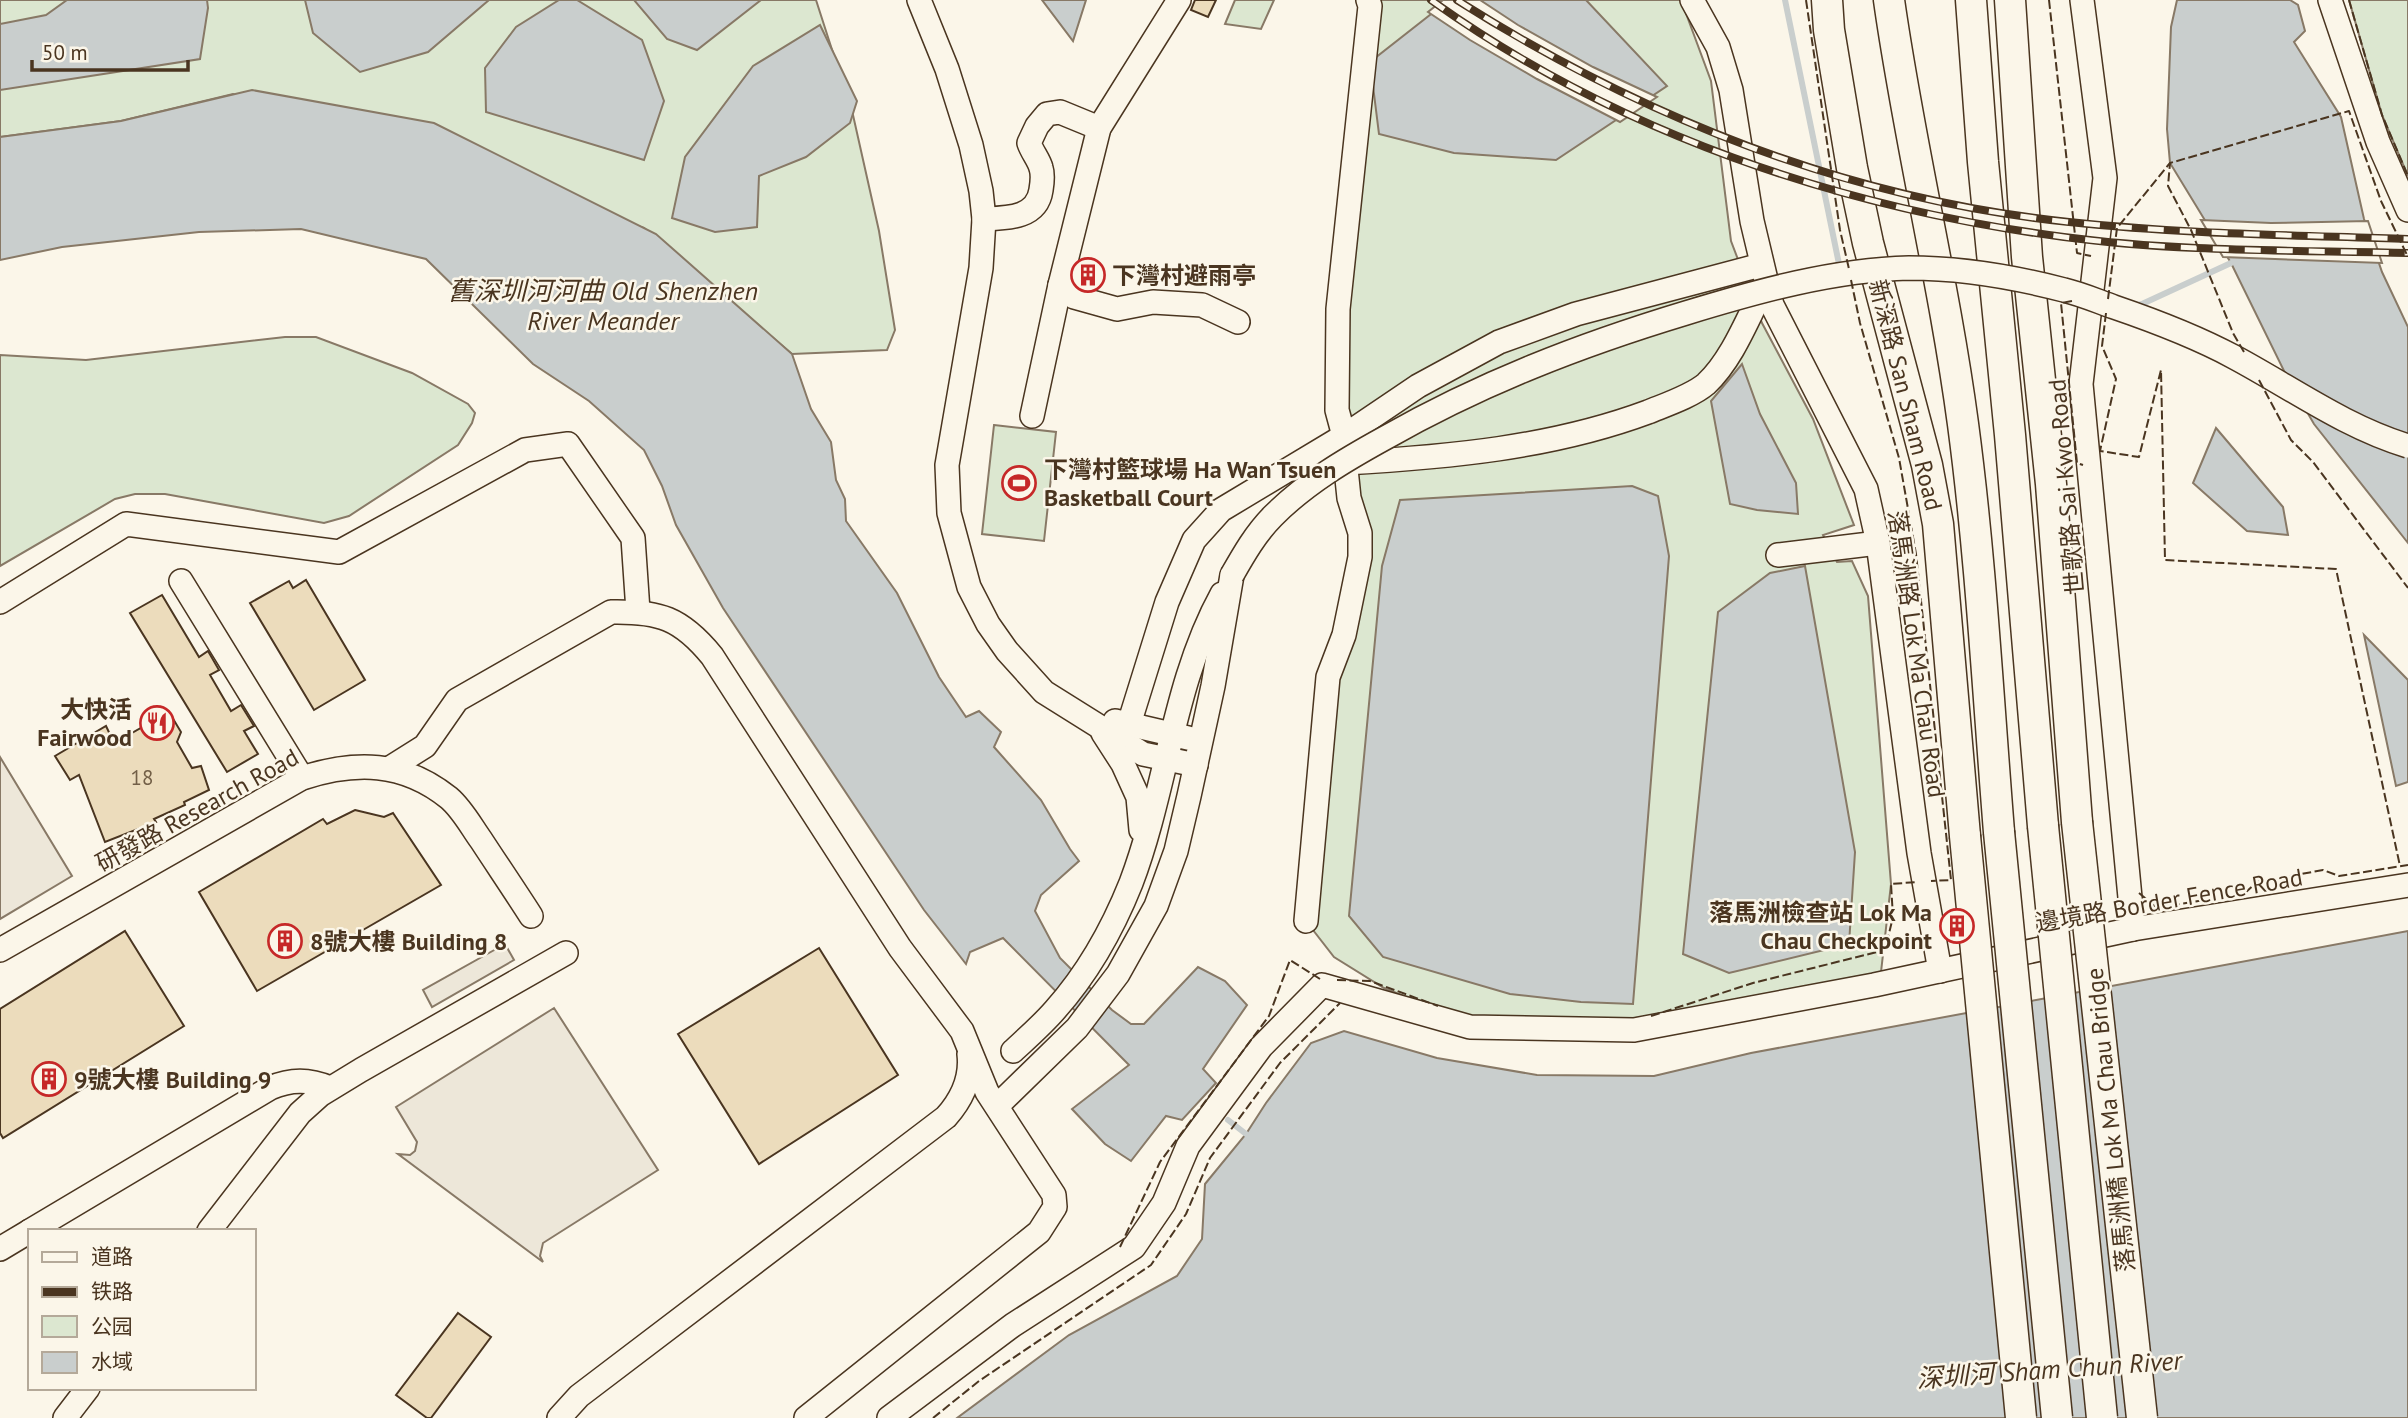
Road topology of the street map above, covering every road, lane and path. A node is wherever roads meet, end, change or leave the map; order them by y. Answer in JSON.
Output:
{"nodes":[{"id":1,"x":919,"y":0,"type":"edge"},
{"id":2,"x":1179,"y":0,"type":"edge"},
{"id":3,"x":1368,"y":0,"type":"edge"},
{"id":4,"x":1692,"y":0,"type":"edge"},
{"id":5,"x":1827,"y":0,"type":"edge"},
{"id":6,"x":1889,"y":0,"type":"edge"},
{"id":7,"x":1971,"y":0,"type":"edge"},
{"id":8,"x":2010,"y":0,"type":"edge"},
{"id":9,"x":2082,"y":0,"type":"edge"},
{"id":10,"x":2330,"y":0,"type":"edge"},
{"id":11,"x":1099,"y":128,"type":"junction"},
{"id":12,"x":2408,"y":210,"type":"edge"},
{"id":13,"x":984,"y":219,"type":"junction"},
{"id":14,"x":1763,"y":274,"type":"junction"},
{"id":15,"x":1060,"y":285,"type":"junction"},
{"id":16,"x":1238,"y":322,"type":"dead end"},
{"id":17,"x":1032,"y":416,"type":"dead end"},
{"id":18,"x":1338,"y":440,"type":"junction"},
{"id":19,"x":2408,"y":446,"type":"edge"},
{"id":20,"x":1345,"y":463,"type":"junction"},
{"id":21,"x":1878,"y":543,"type":"junction"},
{"id":22,"x":1778,"y":555,"type":"dead end"},
{"id":23,"x":1232,"y":575,"type":"junction"},
{"id":24,"x":181,"y":581,"type":"dead end"},
{"id":25,"x":0,"y":601,"type":"edge"},
{"id":26,"x":638,"y":611,"type":"junction"},
{"id":27,"x":1080,"y":713,"type":"junction"},
{"id":28,"x":1129,"y":724,"type":"junction"},
{"id":29,"x":1172,"y":735,"type":"junction"},
{"id":30,"x":1201,"y":741,"type":"junction"},
{"id":31,"x":1166,"y":758,"type":"junction"},
{"id":32,"x":1196,"y":765,"type":"junction"},
{"id":33,"x":390,"y":768,"type":"junction"},
{"id":34,"x":302,"y":778,"type":"junction"},
{"id":35,"x":1142,"y":847,"type":"junction"},
{"id":36,"x":2408,"y":885,"type":"edge"},
{"id":37,"x":531,"y":916,"type":"dead end"},
{"id":38,"x":1306,"y":921,"type":"dead end"},
{"id":39,"x":2133,"y":929,"type":"junction"},
{"id":40,"x":0,"y":950,"type":"edge"},
{"id":41,"x":566,"y":953,"type":"dead end"},
{"id":42,"x":1940,"y":971,"type":"junction"},
{"id":43,"x":962,"y":1031,"type":"junction"},
{"id":44,"x":1013,"y":1051,"type":"dead end"},
{"id":45,"x":330,"y":1088,"type":"junction"},
{"id":46,"x":997,"y":1106,"type":"junction"},
{"id":47,"x":40,"y":1228,"type":"edge"},
{"id":48,"x":211,"y":1229,"type":"edge"},
{"id":49,"x":28,"y":1234,"type":"edge"},
{"id":50,"x":0,"y":1249,"type":"edge"},
{"id":51,"x":86,"y":1390,"type":"edge"},
{"id":52,"x":65,"y":1418,"type":"edge"},
{"id":53,"x":559,"y":1418,"type":"edge"},
{"id":54,"x":806,"y":1418,"type":"edge"},
{"id":55,"x":889,"y":1418,"type":"edge"},
{"id":56,"x":2021,"y":1418,"type":"edge"},
{"id":57,"x":2057,"y":1418,"type":"edge"},
{"id":58,"x":2102,"y":1418,"type":"edge"},
{"id":59,"x":2142,"y":1418,"type":"edge"}],
"edges":[{"from":1,"to":13,"type":"street"},
{"from":2,"to":11,"type":"street"},
{"from":3,"to":18,"type":"street"},
{"from":4,"to":14,"type":"street","name":"落馬洲路 Lok Ma Chau Road"},
{"from":5,"to":56,"type":"main road","name":"新深路 San Sham Road","bridge":true},
{"from":6,"to":57,"type":"main road","name":"新深路 San Sham Road","bridge":true},
{"from":7,"to":58,"type":"main road","name":"落馬洲橋 Lok Ma Chau Bridge","bridge":true},
{"from":8,"to":59,"type":"main road","name":"落馬洲橋 Lok Ma Chau Bridge","bridge":true},
{"from":9,"to":39,"type":"street","name":"世歌路 Sai Kwo Road"},
{"from":10,"to":12,"type":"street"},
{"from":11,"to":13,"type":"street"},
{"from":11,"to":15,"type":"street"},
{"from":13,"to":27,"type":"street"},
{"from":14,"to":18,"type":"street"},
{"from":14,"to":20,"type":"street"},
{"from":14,"to":21,"type":"street","name":"落馬洲路 Lok Ma Chau Road"},
{"from":15,"to":16,"type":"street"},
{"from":15,"to":17,"type":"street"},
{"from":18,"to":20,"type":"street"},
{"from":18,"to":28,"type":"street"},
{"from":19,"to":23,"type":"street","bridge":true},
{"from":20,"to":38,"type":"street"},
{"from":21,"to":22,"type":"street"},
{"from":21,"to":42,"type":"street","name":"落馬洲路 Lok Ma Chau Road"},
{"from":23,"to":29,"type":"street"},
{"from":23,"to":30,"type":"street"},
{"from":24,"to":34,"type":"street"},
{"from":25,"to":26,"type":"street"},
{"from":26,"to":33,"type":"street"},
{"from":26,"to":43,"type":"street"},
{"from":27,"to":28,"type":"street"},
{"from":27,"to":31,"type":"street"},
{"from":27,"to":35,"type":"street"},
{"from":28,"to":29,"type":"street"},
{"from":29,"to":30,"type":"street"},
{"from":29,"to":31,"type":"street"},
{"from":30,"to":32,"type":"street"},
{"from":31,"to":32,"type":"street"},
{"from":31,"to":35,"type":"street"},
{"from":32,"to":46,"type":"street"},
{"from":33,"to":34,"type":"street","name":"研發路 Research Road"},
{"from":33,"to":37,"type":"street","name":"研發路 Research Road"},
{"from":34,"to":40,"type":"street","name":"研發路 Research Road"},
{"from":35,"to":44,"type":"street"},
{"from":36,"to":39,"type":"street","name":"邊境路 Border Fence Road"},
{"from":39,"to":42,"type":"street","name":"邊境路 Border Fence Road"},
{"from":41,"to":45,"type":"street"},
{"from":42,"to":55,"type":"street","name":"邊境路 Border Fence Road"},
{"from":43,"to":46,"type":"street"},
{"from":43,"to":53,"type":"street"},
{"from":45,"to":47,"type":"street"},
{"from":45,"to":48,"type":"street"},
{"from":46,"to":54,"type":"street"},
{"from":49,"to":50,"type":"street"},
{"from":51,"to":52,"type":"street"}]}
